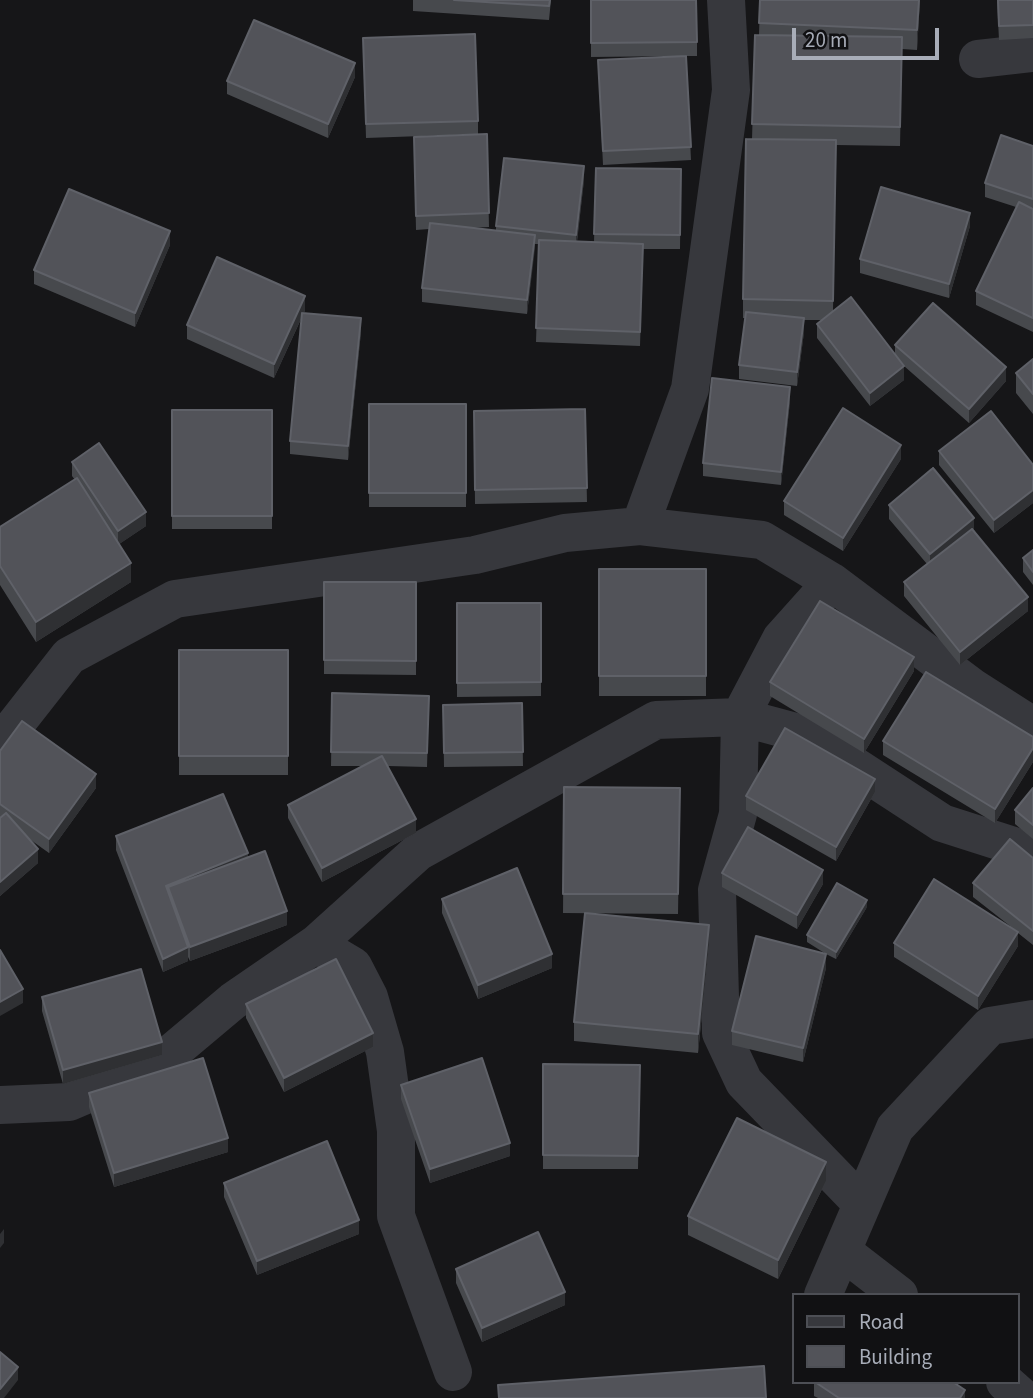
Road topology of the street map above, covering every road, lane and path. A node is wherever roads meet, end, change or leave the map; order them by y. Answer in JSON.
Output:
{"nodes":[{"id":1,"x":726,"y":0,"type":"edge"},
{"id":2,"x":1033,"y":53,"type":"edge"},
{"id":3,"x":978,"y":60,"type":"dead end"},
{"id":4,"x":640,"y":526,"type":"junction"},
{"id":5,"x":832,"y":582,"type":"junction"},
{"id":6,"x":740,"y":718,"type":"junction"},
{"id":7,"x":1033,"y":726,"type":"edge"},
{"id":8,"x":0,"y":744,"type":"edge"},
{"id":9,"x":1033,"y":862,"type":"edge"},
{"id":10,"x":316,"y":944,"type":"junction"},
{"id":11,"x":1033,"y":1019,"type":"edge"},
{"id":12,"x":0,"y":1105,"type":"edge"},
{"id":13,"x":862,"y":1205,"type":"junction"},
{"id":14,"x":842,"y":1251,"type":"junction"},
{"id":15,"x":824,"y":1293,"type":"edge"},
{"id":16,"x":896,"y":1293,"type":"edge"},
{"id":17,"x":453,"y":1372,"type":"dead end"},
{"id":18,"x":1007,"y":1384,"type":"edge"},
{"id":19,"x":1023,"y":1398,"type":"edge"}],
"edges":[{"from":1,"to":4,"type":"street"},
{"from":2,"to":3,"type":"street"},
{"from":4,"to":5,"type":"street"},
{"from":4,"to":8,"type":"street"},
{"from":5,"to":6,"type":"street"},
{"from":5,"to":7,"type":"street"},
{"from":6,"to":9,"type":"street"},
{"from":6,"to":10,"type":"street"},
{"from":6,"to":13,"type":"street"},
{"from":10,"to":12,"type":"street"},
{"from":10,"to":17,"type":"street"},
{"from":11,"to":13,"type":"street"},
{"from":13,"to":14,"type":"street"},
{"from":14,"to":15,"type":"street"},
{"from":14,"to":16,"type":"street"},
{"from":18,"to":19,"type":"street"}]}
